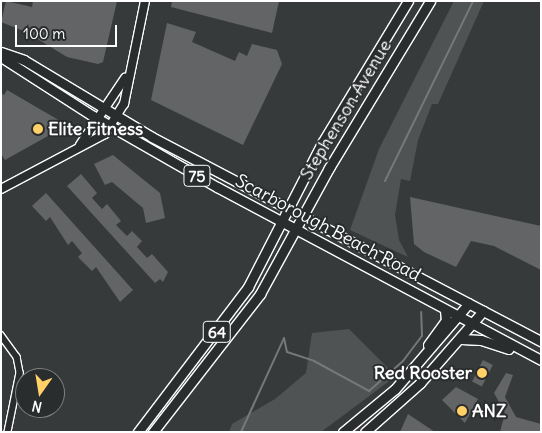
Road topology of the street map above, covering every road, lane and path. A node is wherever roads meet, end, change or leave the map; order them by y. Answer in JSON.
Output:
{"nodes":[{"id":1,"x":145,"y":1,"type":"edge"},
{"id":2,"x":408,"y":1,"type":"edge"},
{"id":3,"x":430,"y":1,"type":"edge"},
{"id":4,"x":1,"y":52,"type":"edge"},
{"id":5,"x":1,"y":57,"type":"edge"},
{"id":6,"x":128,"y":73,"type":"junction"},
{"id":7,"x":108,"y":109,"type":"junction"},
{"id":8,"x":117,"y":115,"type":"junction"},
{"id":9,"x":101,"y":120,"type":"junction"},
{"id":10,"x":111,"y":125,"type":"junction"},
{"id":11,"x":79,"y":147,"type":"junction"},
{"id":12,"x":1,"y":189,"type":"edge"},
{"id":13,"x":291,"y":210,"type":"junction"},
{"id":14,"x":303,"y":216,"type":"junction"},
{"id":15,"x":284,"y":223,"type":"junction"},
{"id":16,"x":296,"y":229,"type":"junction"},
{"id":17,"x":469,"y":303,"type":"junction"},
{"id":18,"x":445,"y":310,"type":"junction"},
{"id":19,"x":483,"y":311,"type":"junction"},
{"id":20,"x":459,"y":317,"type":"junction"},
{"id":21,"x":474,"y":325,"type":"junction"},
{"id":22,"x":1,"y":335,"type":"edge"},
{"id":23,"x":461,"y":339,"type":"junction"},
{"id":24,"x":541,"y":341,"type":"edge"},
{"id":25,"x":539,"y":359,"type":"edge"},
{"id":26,"x":411,"y":373,"type":"junction"},
{"id":27,"x":8,"y":432,"type":"edge"},
{"id":28,"x":138,"y":432,"type":"edge"},
{"id":29,"x":153,"y":432,"type":"edge"},
{"id":30,"x":343,"y":432,"type":"edge"},
{"id":31,"x":365,"y":432,"type":"edge"}],
"edges":[{"from":1,"to":6,"type":"main road"},
{"from":2,"to":13,"type":"main road","name":"Stephenson Avenue","number":"64"},
{"from":3,"to":14,"type":"main road","name":"Stephenson Avenue","number":"64"},
{"from":4,"to":7,"type":"main road","name":"Scarborough Beach Road","number":"75"},
{"from":5,"to":9,"type":"main road","name":"Scarborough Beach Road","number":"75"},
{"from":6,"to":7,"type":"main road"},
{"from":6,"to":8,"type":"main road"},
{"from":7,"to":8,"type":"main road","name":"Scarborough Beach Road","number":"75"},
{"from":7,"to":9,"type":"main road"},
{"from":8,"to":10,"type":"main road"},
{"from":8,"to":13,"type":"main road","name":"Scarborough Beach Road","number":"75"},
{"from":9,"to":10,"type":"main road","name":"Scarborough Beach Road","number":"75"},
{"from":9,"to":11,"type":"main road"},
{"from":10,"to":11,"type":"main road"},
{"from":10,"to":15,"type":"main road","name":"Scarborough Beach Road","number":"75"},
{"from":11,"to":12,"type":"main road"},
{"from":13,"to":14,"type":"main road","name":"Scarborough Beach Road","number":"75"},
{"from":13,"to":15,"type":"main road","name":"Stephenson Avenue","number":"64"},
{"from":14,"to":16,"type":"main road","name":"Stephenson Avenue","number":"64"},
{"from":14,"to":17,"type":"main road","name":"Scarborough Beach Road","number":"75"},
{"from":15,"to":16,"type":"main road","name":"Scarborough Beach Road","number":"75"},
{"from":15,"to":28,"type":"main road","name":"Stephenson Avenue","number":"64"},
{"from":16,"to":18,"type":"main road","name":"Scarborough Beach Road","number":"75"},
{"from":16,"to":29,"type":"main road","name":"Stephenson Avenue","number":"64"},
{"from":17,"to":19,"type":"main road","name":"Scarborough Beach Road","number":"75"},
{"from":17,"to":20,"type":"main road"},
{"from":18,"to":20,"type":"main road","name":"Scarborough Beach Road","number":"75"},
{"from":18,"to":26,"type":"main road"},
{"from":19,"to":21,"type":"main road"},
{"from":19,"to":24,"type":"main road","name":"Scarborough Beach Road","number":"75"},
{"from":20,"to":21,"type":"main road","name":"Scarborough Beach Road","number":"75"},
{"from":20,"to":26,"type":"main road"},
{"from":21,"to":23,"type":"main road"},
{"from":21,"to":25,"type":"main road","name":"Scarborough Beach Road","number":"75"},
{"from":22,"to":27,"type":"street"},
{"from":23,"to":25,"type":"main road"},
{"from":23,"to":31,"type":"main road"},
{"from":26,"to":30,"type":"main road"}]}
